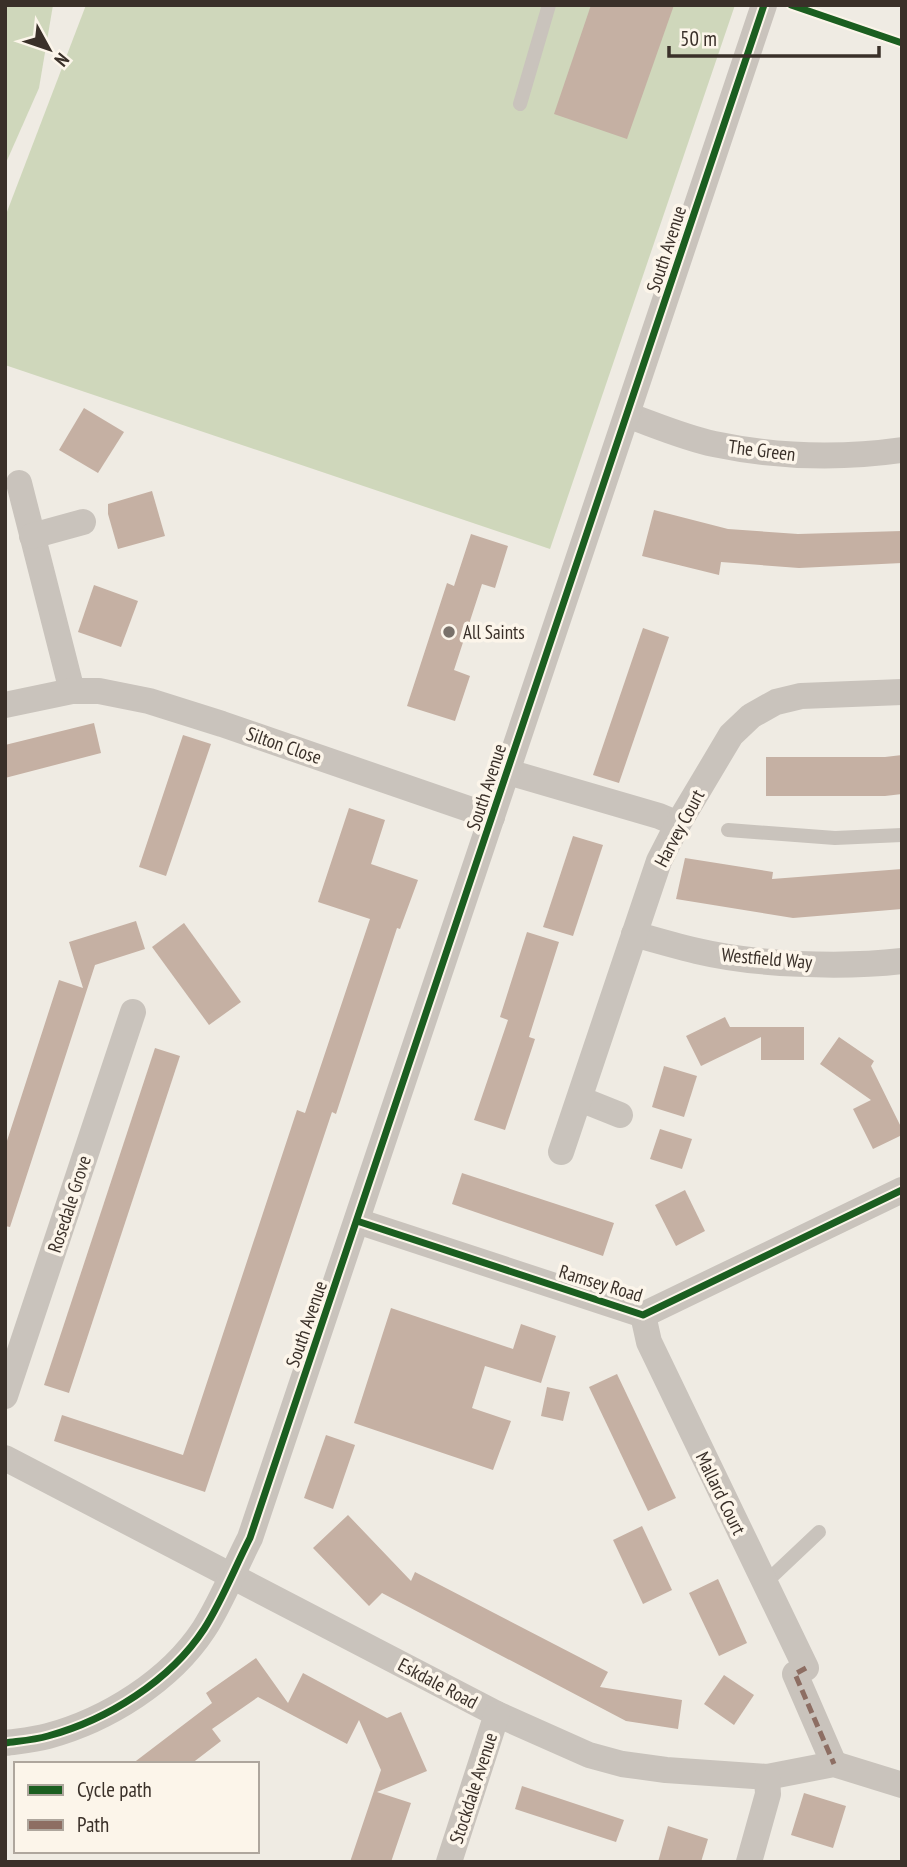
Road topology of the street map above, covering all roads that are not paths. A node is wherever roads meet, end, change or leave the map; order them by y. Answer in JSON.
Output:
{"nodes":[{"id":1,"x":549,"y":5,"type":"edge"},
{"id":2,"x":764,"y":5,"type":"edge"},
{"id":3,"x":520,"y":104,"type":"dead end"},
{"id":4,"x":627,"y":415,"type":"junction"},
{"id":5,"x":902,"y":450,"type":"edge"},
{"id":6,"x":19,"y":483,"type":"dead end"},
{"id":7,"x":83,"y":522,"type":"dead end"},
{"id":8,"x":32,"y":536,"type":"junction"},
{"id":9,"x":72,"y":691,"type":"junction"},
{"id":10,"x":902,"y":692,"type":"edge"},
{"id":11,"x":5,"y":705,"type":"edge"},
{"id":12,"x":508,"y":772,"type":"junction"},
{"id":13,"x":492,"y":817,"type":"junction"},
{"id":14,"x":678,"y":824,"type":"junction"},
{"id":15,"x":728,"y":830,"type":"dead end"},
{"id":16,"x":902,"y":835,"type":"edge"},
{"id":17,"x":634,"y":934,"type":"junction"},
{"id":18,"x":902,"y":961,"type":"edge"},
{"id":19,"x":133,"y":1012,"type":"dead end"},
{"id":20,"x":580,"y":1099,"type":"junction"},
{"id":21,"x":621,"y":1115,"type":"dead end"},
{"id":22,"x":561,"y":1152,"type":"dead end"},
{"id":23,"x":902,"y":1190,"type":"edge"},
{"id":24,"x":357,"y":1221,"type":"junction"},
{"id":25,"x":643,"y":1315,"type":"junction"},
{"id":26,"x":5,"y":1395,"type":"edge"},
{"id":27,"x":5,"y":1458,"type":"edge"},
{"id":28,"x":819,"y":1532,"type":"dead end"},
{"id":29,"x":231,"y":1575,"type":"junction"},
{"id":30,"x":764,"y":1584,"type":"junction"},
{"id":31,"x":497,"y":1714,"type":"junction"},
{"id":32,"x":5,"y":1743,"type":"edge"},
{"id":33,"x":834,"y":1763,"type":"junction"},
{"id":34,"x":767,"y":1777,"type":"junction"},
{"id":35,"x":902,"y":1785,"type":"edge"},
{"id":36,"x":449,"y":1862,"type":"edge"},
{"id":37,"x":749,"y":1862,"type":"edge"}],
"edges":[{"from":1,"to":3,"type":"lane"},
{"from":2,"to":4,"type":"street","name":"South Avenue"},
{"from":4,"to":5,"type":"street","name":"The Green"},
{"from":4,"to":12,"type":"street","name":"South Avenue"},
{"from":6,"to":8,"type":"street"},
{"from":7,"to":8,"type":"street"},
{"from":8,"to":9,"type":"street"},
{"from":9,"to":11,"type":"street","name":"Silton Close"},
{"from":9,"to":13,"type":"street","name":"Silton Close"},
{"from":10,"to":14,"type":"street","name":"Harvey Court"},
{"from":12,"to":13,"type":"street","name":"South Avenue"},
{"from":12,"to":14,"type":"street"},
{"from":13,"to":24,"type":"street","name":"South Avenue"},
{"from":14,"to":17,"type":"street","name":"Harvey Court"},
{"from":15,"to":16,"type":"lane"},
{"from":17,"to":18,"type":"street","name":"Westfield Way"},
{"from":17,"to":20,"type":"street","name":"Harvey Court"},
{"from":19,"to":26,"type":"street","name":"Rosedale Grove"},
{"from":20,"to":21,"type":"street"},
{"from":20,"to":22,"type":"street","name":"Harvey Court"},
{"from":23,"to":25,"type":"street","name":"Ramsey Road"},
{"from":24,"to":25,"type":"street","name":"Ramsey Road"},
{"from":24,"to":29,"type":"street","name":"South Avenue"},
{"from":25,"to":30,"type":"street","name":"Mallard Court"},
{"from":27,"to":29,"type":"street","name":"Eskdale Road"},
{"from":28,"to":30,"type":"lane"},
{"from":29,"to":31,"type":"street","name":"Eskdale Road"},
{"from":29,"to":32,"type":"street","name":"South Avenue"},
{"from":30,"to":33,"type":"street","name":"Mallard Court"},
{"from":31,"to":34,"type":"street","name":"Eskdale Road"},
{"from":31,"to":36,"type":"street","name":"Stockdale Avenue"},
{"from":33,"to":34,"type":"street","name":"Eskdale Road"},
{"from":33,"to":35,"type":"street","name":"Eskdale Road"},
{"from":34,"to":37,"type":"street"}]}
